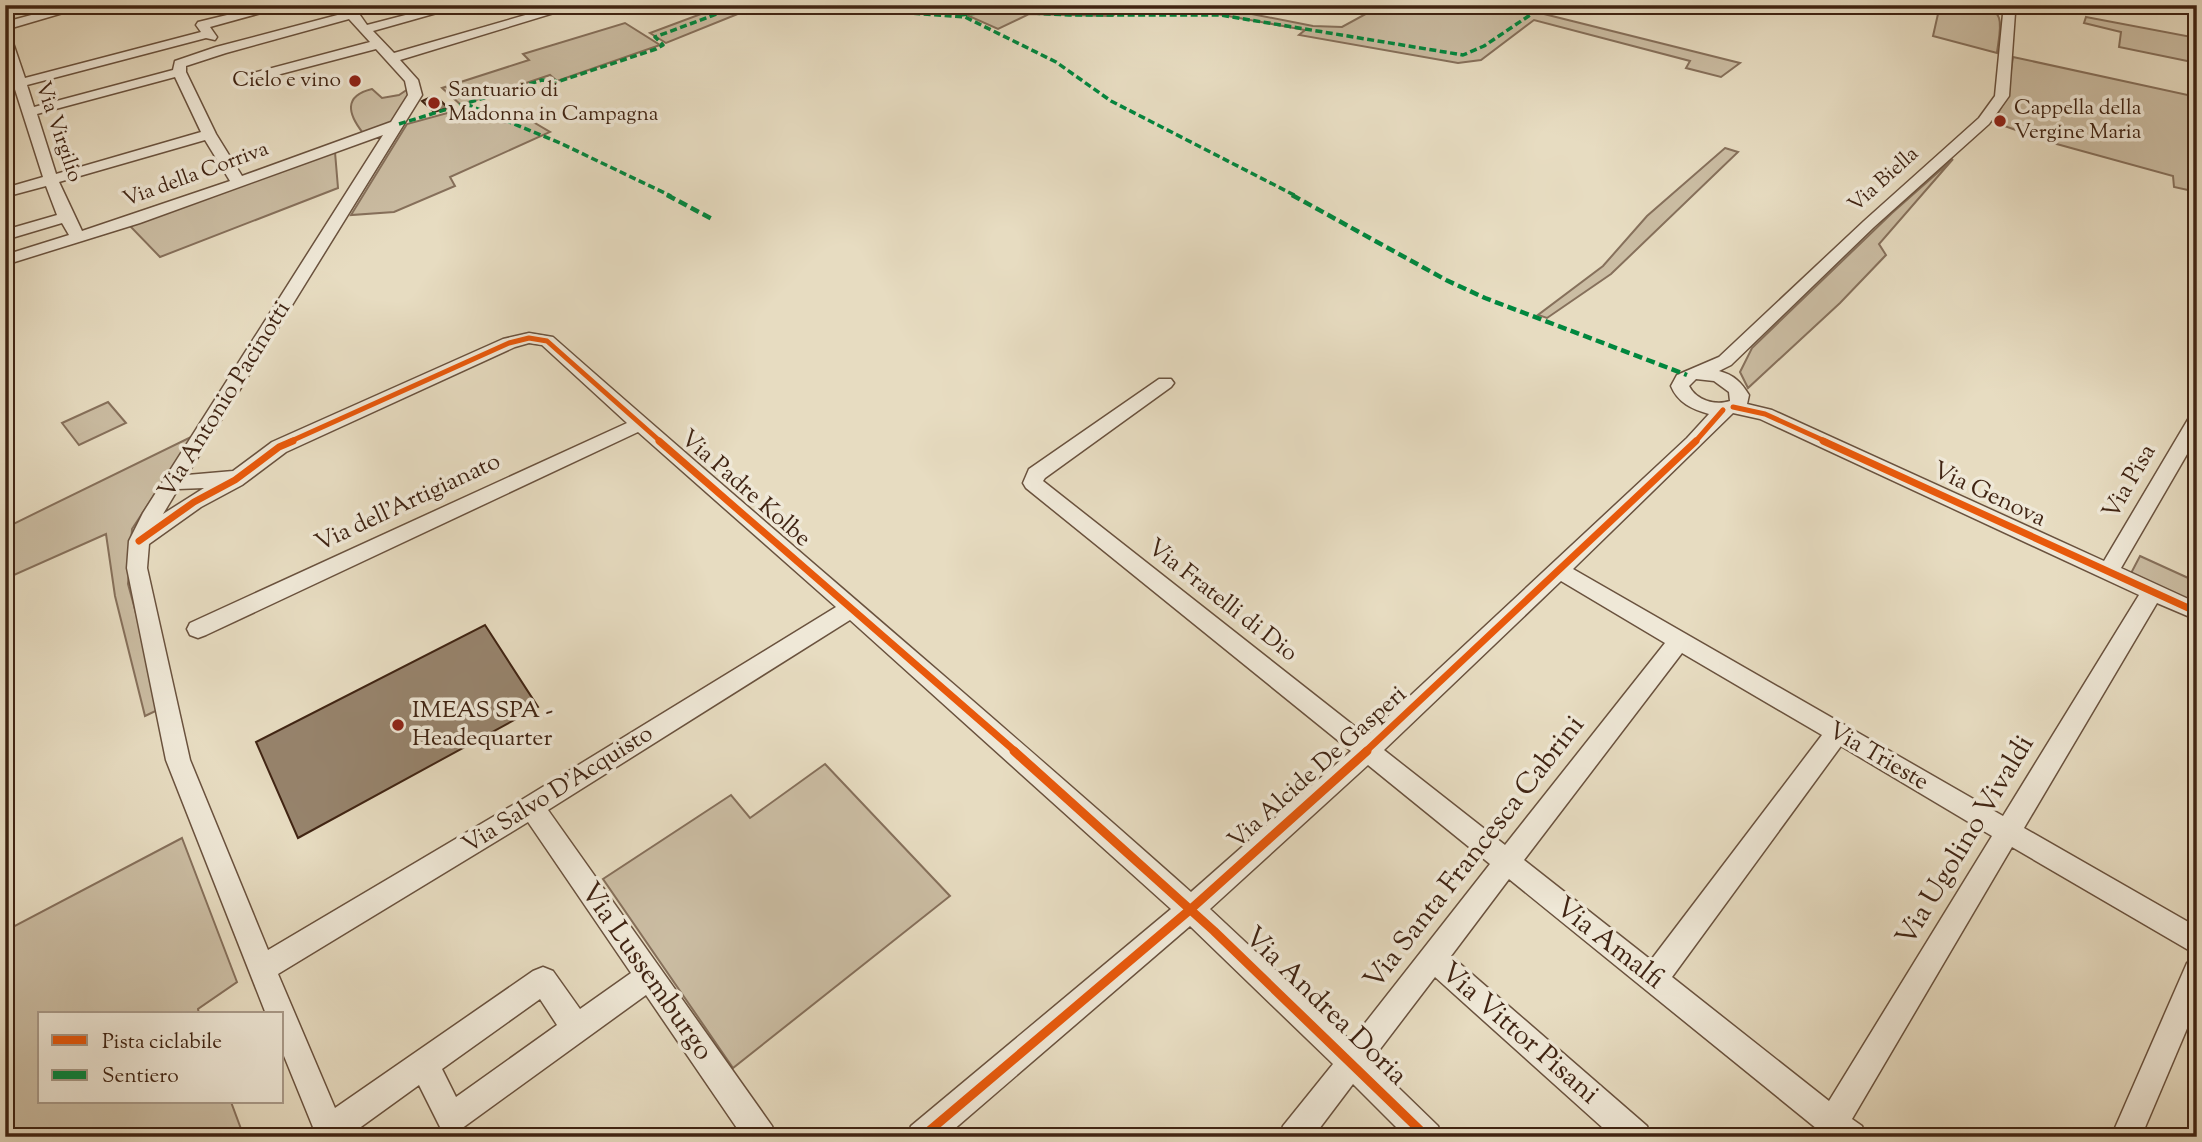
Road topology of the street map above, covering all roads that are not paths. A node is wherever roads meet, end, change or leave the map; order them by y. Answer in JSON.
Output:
{"nodes":[{"id":1,"x":84,"y":5,"type":"edge"},
{"id":2,"x":459,"y":5,"type":"edge"},
{"id":3,"x":574,"y":5,"type":"edge"},
{"id":4,"x":2001,"y":5,"type":"edge"},
{"id":5,"x":278,"y":9,"type":"edge"},
{"id":6,"x":41,"y":10,"type":"edge"},
{"id":7,"x":349,"y":10,"type":"edge"},
{"id":8,"x":5,"y":26,"type":"edge"},
{"id":9,"x":365,"y":29,"type":"junction"},
{"id":10,"x":205,"y":30,"type":"junction"},
{"id":11,"x":5,"y":37,"type":"edge"},
{"id":12,"x":379,"y":44,"type":"junction"},
{"id":13,"x":221,"y":50,"type":"junction"},
{"id":14,"x":391,"y":58,"type":"junction"},
{"id":15,"x":9,"y":67,"type":"edge"},
{"id":16,"x":178,"y":72,"type":"junction"},
{"id":17,"x":254,"y":77,"type":"dead end"},
{"id":18,"x":20,"y":83,"type":"junction"},
{"id":19,"x":30,"y":112,"type":"junction"},
{"id":20,"x":399,"y":124,"type":"junction"},
{"id":21,"x":209,"y":134,"type":"junction"},
{"id":22,"x":51,"y":180,"type":"junction"},
{"id":23,"x":238,"y":182,"type":"junction"},
{"id":24,"x":5,"y":193,"type":"edge"},
{"id":25,"x":66,"y":217,"type":"junction"},
{"id":26,"x":5,"y":235,"type":"edge"},
{"id":27,"x":79,"y":238,"type":"junction"},
{"id":28,"x":5,"y":260,"type":"edge"},
{"id":29,"x":1725,"y":361,"type":"junction"},
{"id":30,"x":1701,"y":373,"type":"junction"},
{"id":31,"x":1164,"y":383,"type":"dead end"},
{"id":32,"x":1731,"y":398,"type":"junction"},
{"id":33,"x":1689,"y":400,"type":"junction"},
{"id":34,"x":2197,"y":420,"type":"edge"},
{"id":35,"x":640,"y":424,"type":"junction"},
{"id":36,"x":1702,"y":432,"type":"junction"},
{"id":37,"x":244,"y":471,"type":"junction"},
{"id":38,"x":169,"y":489,"type":"junction"},
{"id":39,"x":218,"y":489,"type":"junction"},
{"id":40,"x":139,"y":541,"type":"junction"},
{"id":41,"x":1560,"y":571,"type":"junction"},
{"id":42,"x":2109,"y":571,"type":"junction"},
{"id":43,"x":2152,"y":592,"type":"junction"},
{"id":44,"x":853,"y":607,"type":"junction"},
{"id":45,"x":2197,"y":612,"type":"edge"},
{"id":46,"x":198,"y":629,"type":"dead end"},
{"id":47,"x":1679,"y":641,"type":"junction"},
{"id":48,"x":1837,"y":733,"type":"junction"},
{"id":49,"x":1368,"y":750,"type":"junction"},
{"id":50,"x":531,"y":807,"type":"junction"},
{"id":51,"x":2008,"y":832,"type":"junction"},
{"id":52,"x":1507,"y":863,"type":"junction"},
{"id":53,"x":1192,"y":908,"type":"junction"},
{"id":54,"x":2197,"y":942,"type":"edge"},
{"id":55,"x":1433,"y":958,"type":"junction"},
{"id":56,"x":261,"y":970,"type":"junction"},
{"id":57,"x":2197,"y":972,"type":"edge"},
{"id":58,"x":649,"y":976,"type":"junction"},
{"id":59,"x":1654,"y":979,"type":"junction"},
{"id":60,"x":279,"y":1012,"type":"edge"},
{"id":61,"x":284,"y":1023,"type":"edge"},
{"id":62,"x":577,"y":1030,"type":"junction"},
{"id":63,"x":1352,"y":1061,"type":"junction"},
{"id":64,"x":424,"y":1064,"type":"junction"},
{"id":65,"x":331,"y":1133,"type":"edge"},
{"id":66,"x":1846,"y":1133,"type":"edge"},
{"id":67,"x":761,"y":1137,"type":"edge"},
{"id":68,"x":922,"y":1137,"type":"edge"},
{"id":69,"x":1294,"y":1137,"type":"edge"},
{"id":70,"x":1427,"y":1137,"type":"edge"},
{"id":71,"x":1636,"y":1137,"type":"edge"},
{"id":72,"x":2126,"y":1137,"type":"edge"}],
"edges":[{"from":1,"to":6,"type":"street"},
{"from":2,"to":9,"type":"street"},
{"from":3,"to":14,"type":"street"},
{"from":4,"to":29,"type":"street","name":"Via Biella"},
{"from":5,"to":10,"type":"street"},
{"from":6,"to":8,"type":"street"},
{"from":7,"to":9,"type":"street"},
{"from":7,"to":13,"type":"street"},
{"from":9,"to":12,"type":"street"},
{"from":10,"to":13,"type":"street"},
{"from":10,"to":18,"type":"street"},
{"from":11,"to":15,"type":"street","name":"Via Virgilio"},
{"from":12,"to":14,"type":"street"},
{"from":12,"to":17,"type":"street"},
{"from":13,"to":16,"type":"street"},
{"from":14,"to":20,"type":"street","name":"Via Antonio Pacinotti"},
{"from":15,"to":18,"type":"street","name":"Via Virgilio"},
{"from":16,"to":19,"type":"street"},
{"from":16,"to":21,"type":"street"},
{"from":18,"to":19,"type":"street","name":"Via Virgilio"},
{"from":19,"to":22,"type":"street","name":"Via Virgilio"},
{"from":20,"to":23,"type":"street","name":"Via della Corriva"},
{"from":20,"to":38,"type":"street","name":"Via Antonio Pacinotti"},
{"from":21,"to":22,"type":"street"},
{"from":21,"to":23,"type":"street"},
{"from":22,"to":24,"type":"street"},
{"from":22,"to":25,"type":"street","name":"Via Virgilio"},
{"from":23,"to":27,"type":"street","name":"Via della Corriva"},
{"from":25,"to":26,"type":"street"},
{"from":25,"to":27,"type":"street","name":"Via Virgilio"},
{"from":27,"to":28,"type":"street","name":"Via della Corriva"},
{"from":29,"to":30,"type":"street","name":"Via Biella"},
{"from":29,"to":32,"type":"street"},
{"from":30,"to":32,"type":"street"},
{"from":30,"to":33,"type":"street","name":"Via Biella"},
{"from":31,"to":49,"type":"street","name":"Via Fratelli di Dio"},
{"from":32,"to":33,"type":"street"},
{"from":32,"to":36,"type":"street","name":"Via Alcide De Gasperi"},
{"from":32,"to":42,"type":"street","name":"Via Genova"},
{"from":33,"to":36,"type":"street"},
{"from":34,"to":42,"type":"street","name":"Via Pisa"},
{"from":35,"to":37,"type":"street","name":"Via Padre Kolbe"},
{"from":35,"to":44,"type":"street","name":"Via Padre Kolbe"},
{"from":35,"to":46,"type":"street","name":"Via dell'Artigianato"},
{"from":36,"to":41,"type":"street","name":"Via Alcide De Gasperi"},
{"from":37,"to":38,"type":"street","name":"Via Padre Kolbe"},
{"from":37,"to":39,"type":"street","name":"Via Padre Kolbe"},
{"from":38,"to":39,"type":"street","name":"Via Padre Kolbe"},
{"from":38,"to":40,"type":"street","name":"Via Antonio Pacinotti"},
{"from":39,"to":40,"type":"street","name":"Via Padre Kolbe"},
{"from":40,"to":56,"type":"street","name":"Via Antonio Pacinotti"},
{"from":41,"to":47,"type":"street","name":"Via Trieste"},
{"from":41,"to":49,"type":"street","name":"Via Alcide De Gasperi"},
{"from":42,"to":43,"type":"street","name":"Via Genova"},
{"from":43,"to":45,"type":"street","name":"Via Genova"},
{"from":43,"to":51,"type":"street","name":"Via Ugolino Vivaldi"},
{"from":44,"to":50,"type":"street","name":"Via Salvo D'Acquisto"},
{"from":44,"to":53,"type":"street","name":"Via Padre Kolbe"},
{"from":47,"to":48,"type":"street","name":"Via Trieste"},
{"from":47,"to":52,"type":"street","name":"Via Santa Francesca Cabrini"},
{"from":48,"to":51,"type":"street","name":"Via Trieste"},
{"from":48,"to":59,"type":"street"},
{"from":49,"to":52,"type":"street","name":"Via Amalfi"},
{"from":49,"to":53,"type":"street","name":"Via Alcide De Gasperi"},
{"from":50,"to":56,"type":"street","name":"Via Salvo D'Acquisto"},
{"from":50,"to":58,"type":"street","name":"Via Lussemburgo"},
{"from":51,"to":54,"type":"street","name":"Via Trieste"},
{"from":51,"to":66,"type":"street","name":"Via Ugolino Vivaldi"},
{"from":52,"to":55,"type":"street","name":"Via Santa Francesca Cabrini"},
{"from":52,"to":59,"type":"street","name":"Via Amalfi"},
{"from":53,"to":63,"type":"street","name":"Via Andrea Doria"},
{"from":53,"to":68,"type":"street","name":"Via Alcide De Gasperi"},
{"from":55,"to":63,"type":"street","name":"Via Santa Francesca Cabrini"},
{"from":55,"to":71,"type":"street","name":"Via Vittor Pisani"},
{"from":56,"to":60,"type":"street","name":"Via Antonio Pacinotti"},
{"from":57,"to":72,"type":"street"},
{"from":58,"to":62,"type":"street"},
{"from":58,"to":67,"type":"street","name":"Via Lussemburgo"},
{"from":59,"to":66,"type":"street","name":"Via Amalfi"},
{"from":61,"to":65,"type":"street","name":"Via Antonio Pacinotti"},
{"from":62,"to":64,"type":"street"},
{"from":62,"to":64,"type":"street"},
{"from":63,"to":69,"type":"street","name":"Via Santa Francesca Cabrini"},
{"from":63,"to":70,"type":"street","name":"Via Andrea Doria"},
{"from":64,"to":65,"type":"street"}]}
